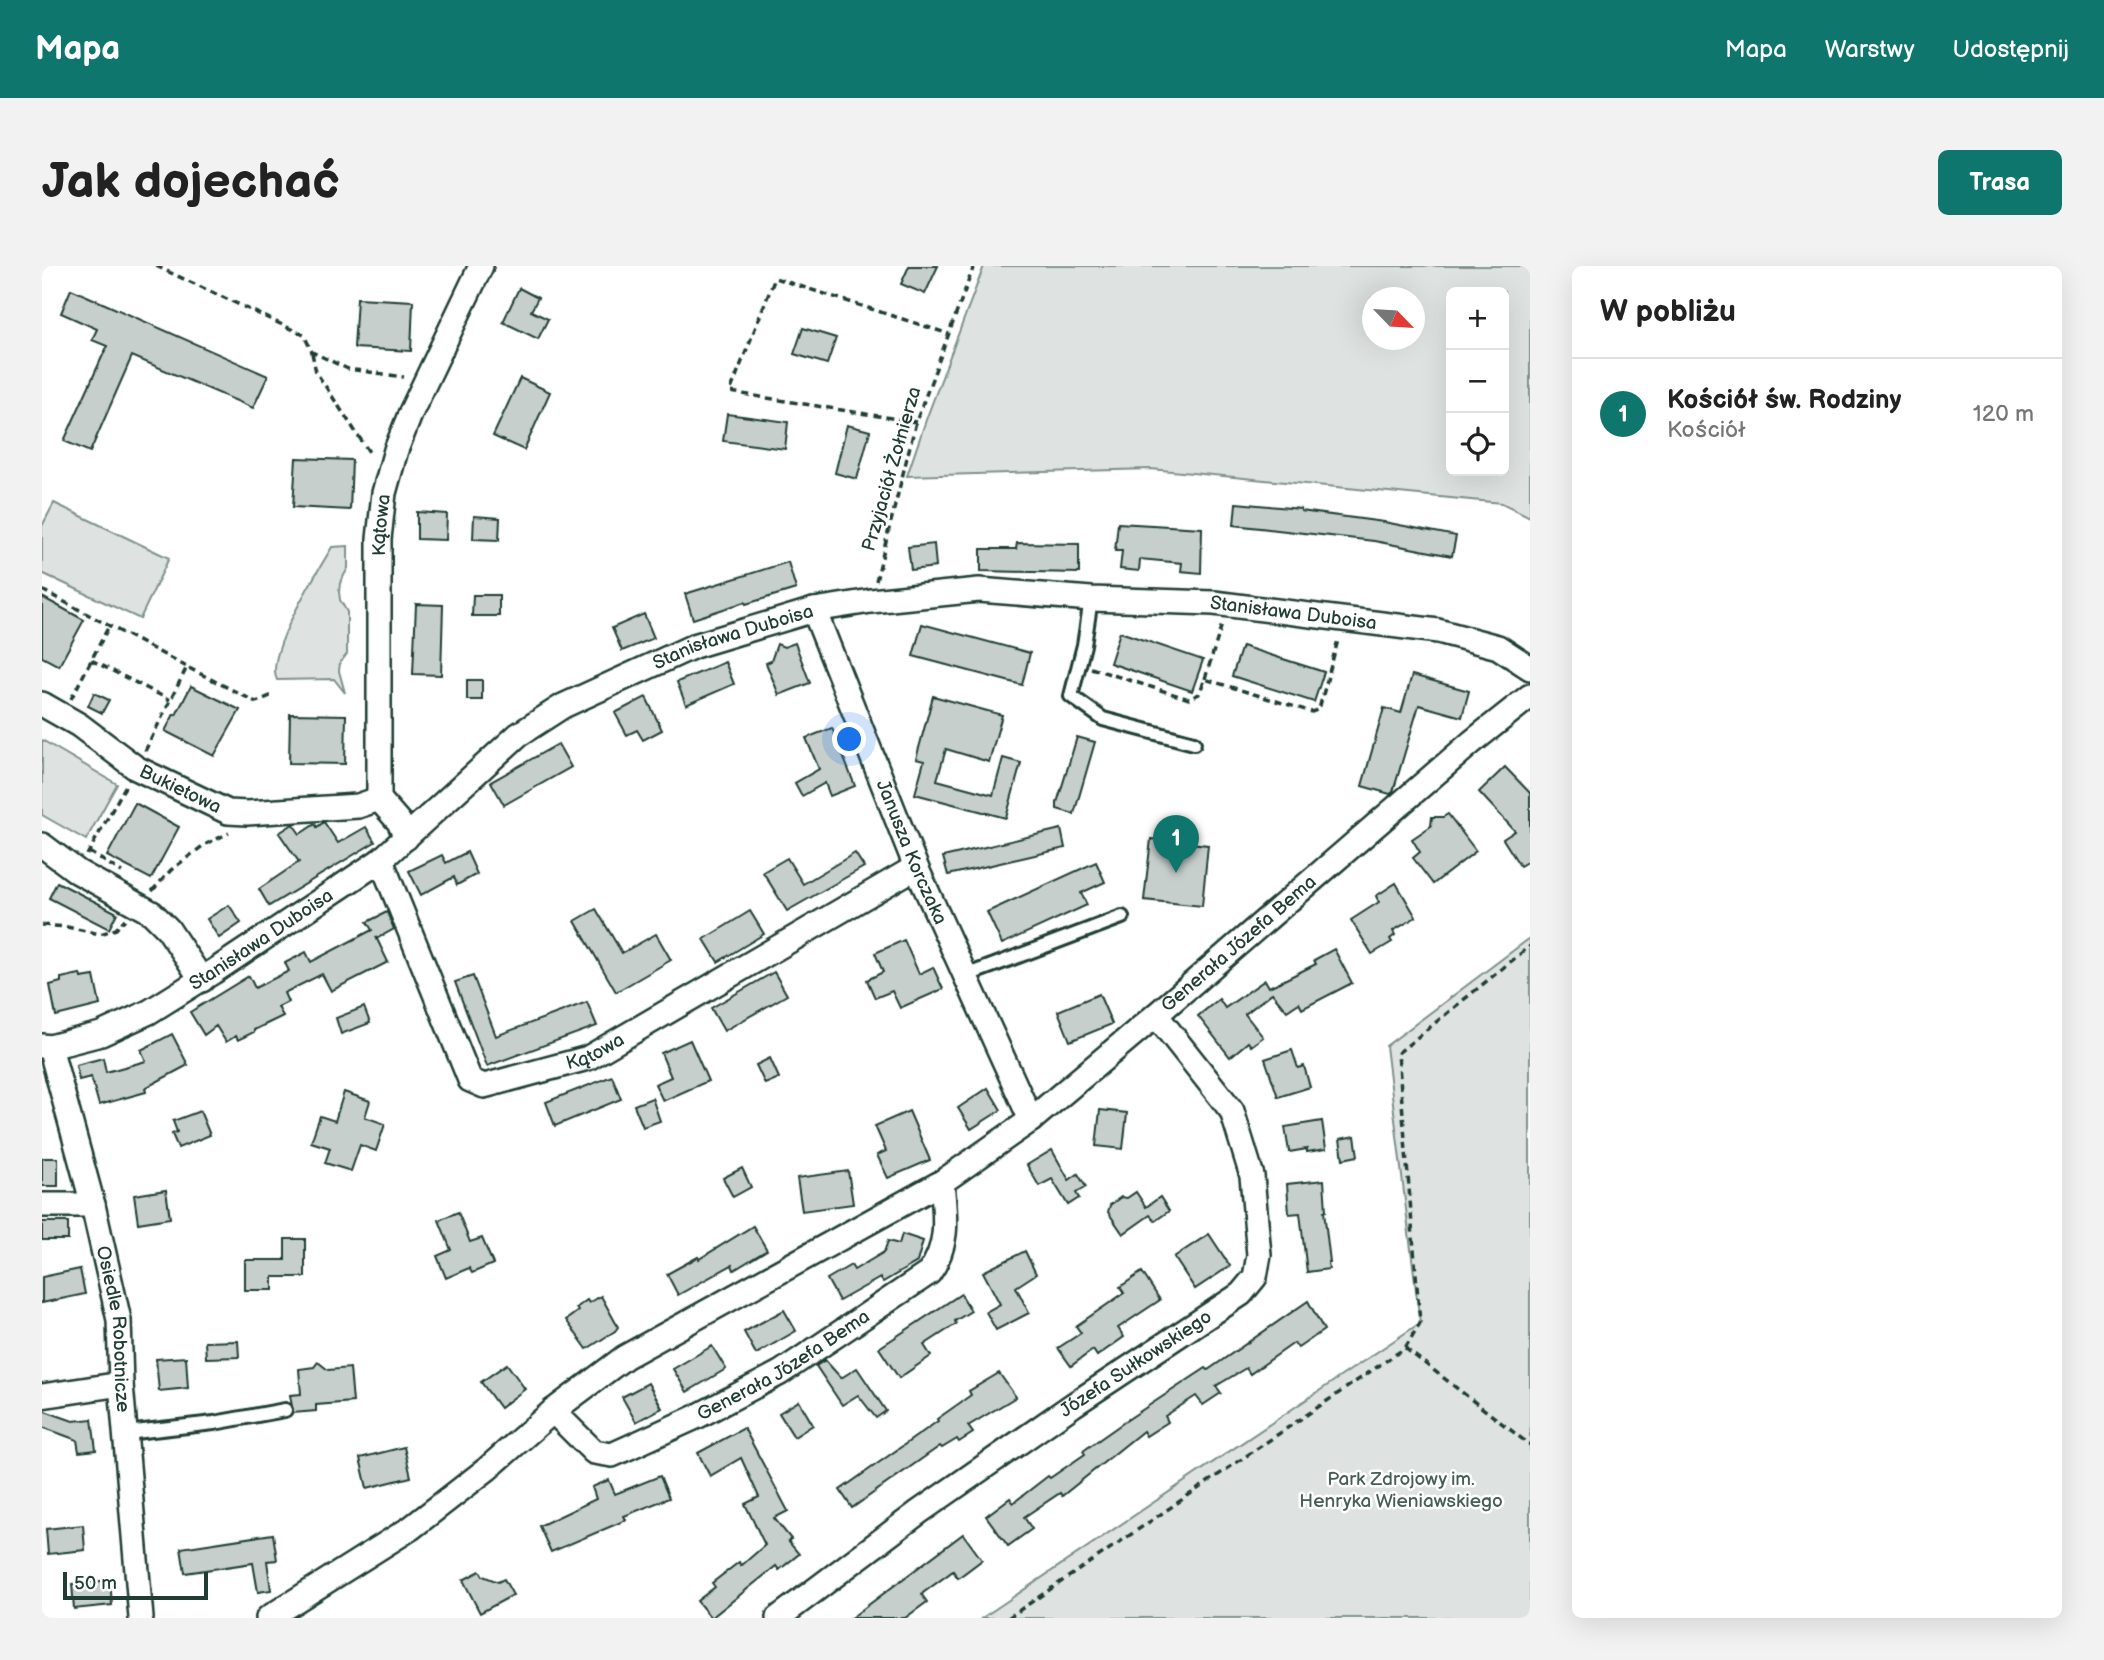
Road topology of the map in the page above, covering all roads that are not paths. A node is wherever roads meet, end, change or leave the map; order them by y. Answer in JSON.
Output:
{"nodes":[{"id":1,"x":481,"y":266,"type":"edge"},
{"id":2,"x":1091,"y":599,"type":"junction"},
{"id":3,"x":814,"y":610,"type":"junction"},
{"id":4,"x":1530,"y":668,"type":"edge"},
{"id":5,"x":1530,"y":696,"type":"edge"},
{"id":6,"x":42,"y":704,"type":"edge"},
{"id":7,"x":1194,"y":743,"type":"dead end"},
{"id":8,"x":379,"y":799,"type":"junction"},
{"id":9,"x":406,"y":838,"type":"junction"},
{"id":10,"x":42,"y":845,"type":"edge"},
{"id":11,"x":381,"y":860,"type":"junction"},
{"id":12,"x":916,"y":867,"type":"junction"},
{"id":13,"x":1122,"y":917,"type":"dead end"},
{"id":14,"x":964,"y":976,"type":"junction"},
{"id":15,"x":202,"y":980,"type":"junction"},
{"id":16,"x":1156,"y":1015,"type":"junction"},
{"id":17,"x":46,"y":1046,"type":"edge"},
{"id":18,"x":1031,"y":1120,"type":"junction"},
{"id":19,"x":942,"y":1182,"type":"junction"},
{"id":20,"x":42,"y":1205,"type":"edge"},
{"id":21,"x":93,"y":1205,"type":"junction"},
{"id":22,"x":121,"y":1384,"type":"junction"},
{"id":23,"x":42,"y":1396,"type":"edge"},
{"id":24,"x":285,"y":1410,"type":"dead end"},
{"id":25,"x":553,"y":1411,"type":"junction"},
{"id":26,"x":126,"y":1433,"type":"junction"},
{"id":27,"x":141,"y":1618,"type":"edge"},
{"id":28,"x":268,"y":1618,"type":"edge"},
{"id":29,"x":778,"y":1618,"type":"edge"}],
"edges":[{"from":1,"to":8,"type":"street","name":"Kątowa"},
{"from":2,"to":3,"type":"street","name":"Stanisława Duboisa"},
{"from":2,"to":4,"type":"street","name":"Stanisława Duboisa"},
{"from":2,"to":7,"type":"lane"},
{"from":3,"to":9,"type":"street","name":"Stanisława Duboisa"},
{"from":3,"to":12,"type":"street","name":"Janusza Korczaka"},
{"from":5,"to":16,"type":"street","name":"Generała Józefa Bema"},
{"from":6,"to":8,"type":"street","name":"Bukietowa"},
{"from":8,"to":9,"type":"street"},
{"from":9,"to":11,"type":"street","name":"Stanisława Duboisa"},
{"from":10,"to":15,"type":"street"},
{"from":11,"to":12,"type":"street","name":"Kątowa"},
{"from":11,"to":15,"type":"street","name":"Stanisława Duboisa"},
{"from":12,"to":14,"type":"street","name":"Janusza Korczaka"},
{"from":13,"to":14,"type":"lane"},
{"from":14,"to":18,"type":"street","name":"Janusza Korczaka"},
{"from":15,"to":17,"type":"street","name":"Stanisława Duboisa"},
{"from":16,"to":18,"type":"street","name":"Generała Józefa Bema"},
{"from":16,"to":29,"type":"street","name":"Józefa Sułkowskiego"},
{"from":17,"to":21,"type":"street","name":"Osiedle Robotnicze"},
{"from":18,"to":19,"type":"street","name":"Generała Józefa Bema"},
{"from":19,"to":25,"type":"street","name":"Generała Józefa Bema"},
{"from":19,"to":25,"type":"street","name":"Generała Józefa Bema"},
{"from":20,"to":21,"type":"street"},
{"from":21,"to":22,"type":"street","name":"Osiedle Robotnicze"},
{"from":22,"to":23,"type":"street"},
{"from":22,"to":26,"type":"street","name":"Osiedle Robotnicze"},
{"from":24,"to":26,"type":"lane"},
{"from":25,"to":28,"type":"street","name":"Generała Józefa Bema"},
{"from":26,"to":27,"type":"street","name":"Osiedle Robotnicze"}]}
